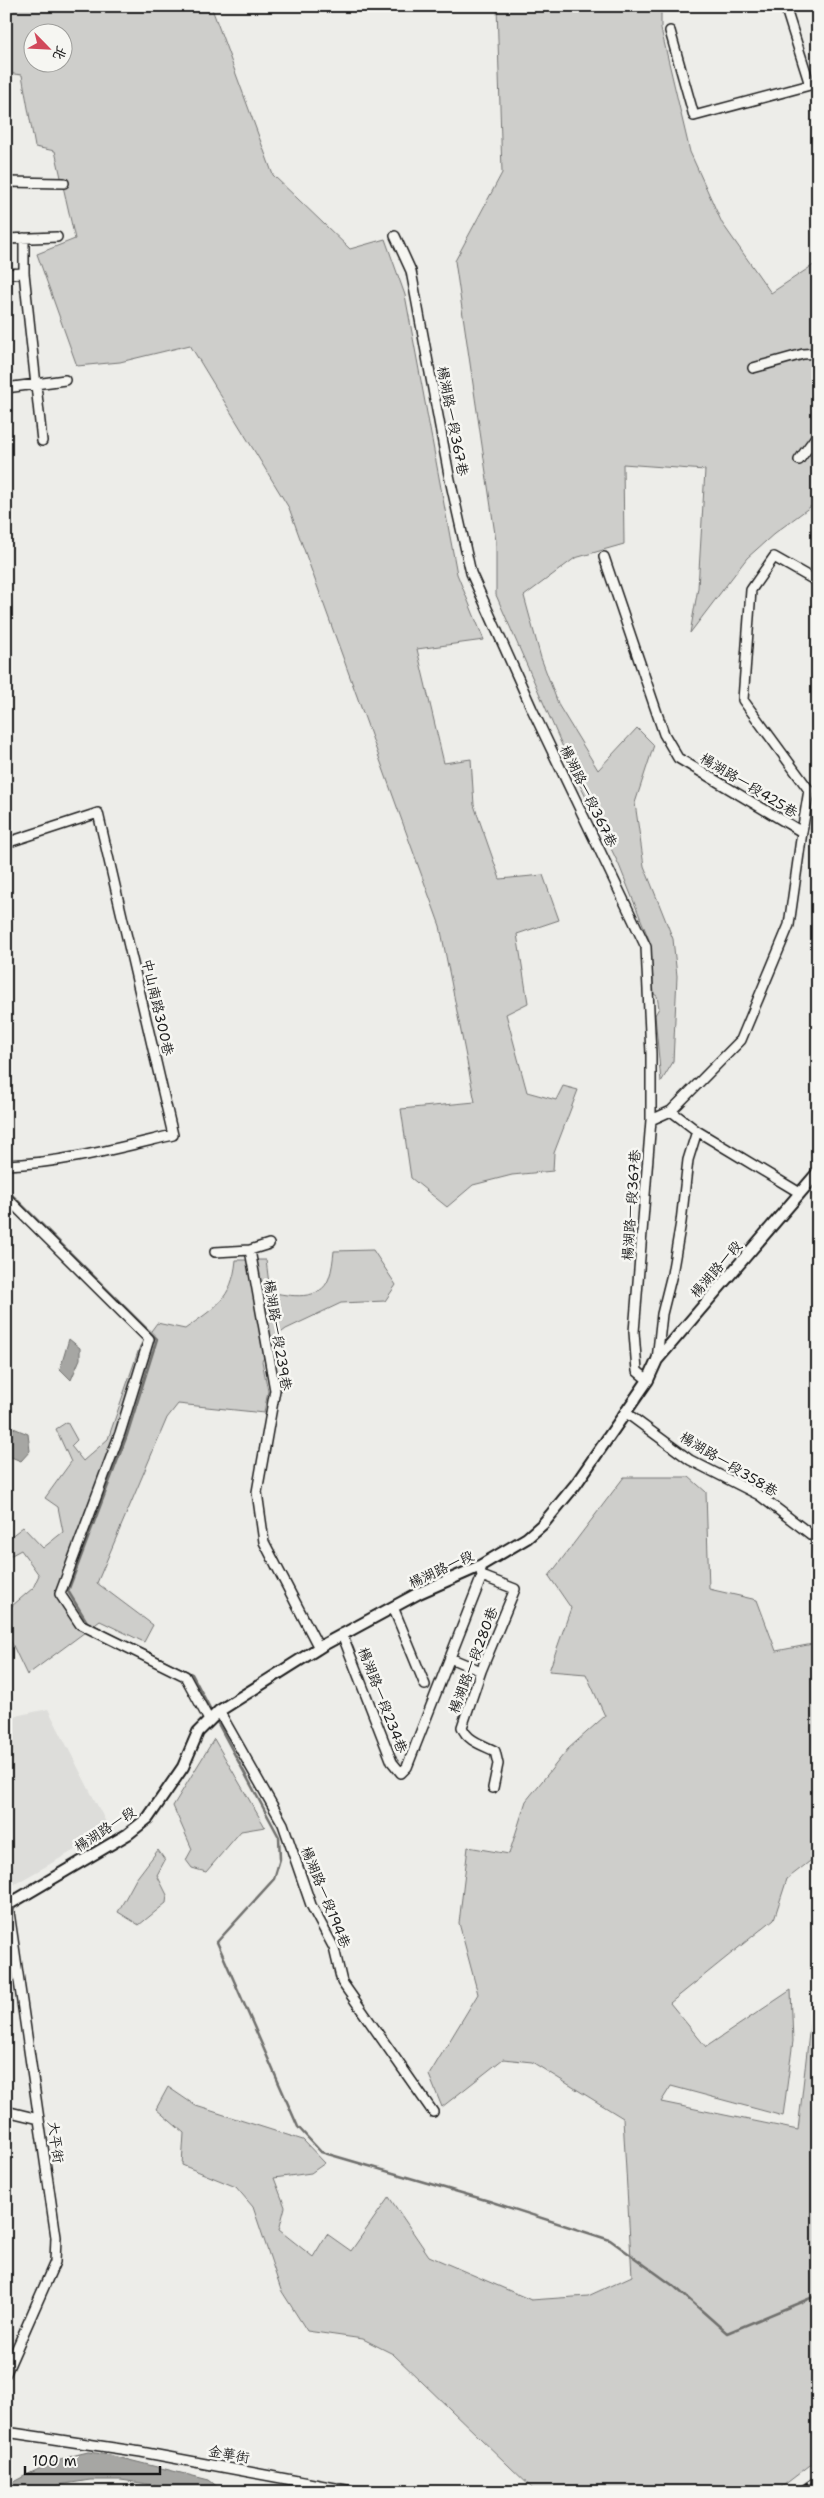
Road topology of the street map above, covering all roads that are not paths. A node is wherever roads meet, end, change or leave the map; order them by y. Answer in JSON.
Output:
{"nodes":[{"id":1,"x":786,"y":6,"type":"edge"},
{"id":2,"x":670,"y":31,"type":"dead end"},
{"id":3,"x":814,"y":84,"type":"edge"},
{"id":4,"x":6,"y":182,"type":"edge"},
{"id":5,"x":64,"y":183,"type":"dead end"},
{"id":6,"x":394,"y":236,"type":"dead end"},
{"id":7,"x":56,"y":237,"type":"dead end"},
{"id":8,"x":24,"y":238,"type":"junction"},
{"id":9,"x":6,"y":239,"type":"edge"},
{"id":10,"x":24,"y":273,"type":"junction"},
{"id":11,"x":6,"y":274,"type":"edge"},
{"id":12,"x":818,"y":353,"type":"edge"},
{"id":13,"x":753,"y":368,"type":"dead end"},
{"id":14,"x":65,"y":380,"type":"dead end"},
{"id":15,"x":38,"y":384,"type":"junction"},
{"id":16,"x":6,"y":388,"type":"edge"},
{"id":17,"x":818,"y":434,"type":"edge"},
{"id":18,"x":42,"y":441,"type":"dead end"},
{"id":19,"x":799,"y":460,"type":"dead end"},
{"id":20,"x":604,"y":557,"type":"dead end"},
{"id":21,"x":818,"y":582,"type":"edge"},
{"id":22,"x":802,"y":832,"type":"junction"},
{"id":23,"x":6,"y":843,"type":"edge"},
{"id":24,"x":671,"y":1111,"type":"junction"},
{"id":25,"x":651,"y":1120,"type":"junction"},
{"id":26,"x":697,"y":1131,"type":"junction"},
{"id":27,"x":6,"y":1165,"type":"edge"},
{"id":28,"x":818,"y":1172,"type":"edge"},
{"id":29,"x":800,"y":1193,"type":"junction"},
{"id":30,"x":6,"y":1197,"type":"edge"},
{"id":31,"x":269,"y":1244,"type":"dead end"},
{"id":32,"x":250,"y":1250,"type":"junction"},
{"id":33,"x":215,"y":1252,"type":"dead end"},
{"id":34,"x":657,"y":1360,"type":"junction"},
{"id":35,"x":648,"y":1380,"type":"junction"},
{"id":36,"x":625,"y":1412,"type":"junction"},
{"id":37,"x":818,"y":1540,"type":"edge"},
{"id":38,"x":480,"y":1572,"type":"junction"},
{"id":39,"x":393,"y":1607,"type":"junction"},
{"id":40,"x":342,"y":1634,"type":"junction"},
{"id":41,"x":319,"y":1648,"type":"junction"},
{"id":42,"x":450,"y":1658,"type":"junction"},
{"id":43,"x":481,"y":1671,"type":"junction"},
{"id":44,"x":425,"y":1685,"type":"dead end"},
{"id":45,"x":213,"y":1716,"type":"junction"},
{"id":46,"x":401,"y":1773,"type":"joint"},
{"id":47,"x":493,"y":1788,"type":"dead end"},
{"id":48,"x":7,"y":1906,"type":"edge"},
{"id":49,"x":6,"y":2111,"type":"edge"},
{"id":50,"x":434,"y":2112,"type":"dead end"},
{"id":51,"x":39,"y":2119,"type":"junction"},
{"id":52,"x":6,"y":2373,"type":"edge"},
{"id":53,"x":6,"y":2432,"type":"edge"},
{"id":54,"x":356,"y":2492,"type":"edge"}],
"edges":[{"from":1,"to":3,"type":"street"},
{"from":2,"to":3,"type":"street"},
{"from":4,"to":5,"type":"street"},
{"from":6,"to":25,"type":"street","name":"楊湖路一段367巷"},
{"from":7,"to":8,"type":"street"},
{"from":8,"to":9,"type":"street"},
{"from":8,"to":10,"type":"street"},
{"from":10,"to":11,"type":"street"},
{"from":10,"to":15,"type":"street"},
{"from":12,"to":13,"type":"street"},
{"from":14,"to":15,"type":"street"},
{"from":15,"to":16,"type":"street"},
{"from":15,"to":18,"type":"street"},
{"from":17,"to":19,"type":"street"},
{"from":20,"to":22,"type":"street","name":"楊湖路一段425巷"},
{"from":21,"to":22,"type":"street"},
{"from":22,"to":24,"type":"street","name":"楊湖路一段425巷"},
{"from":23,"to":27,"type":"street","name":"中山南路300巷"},
{"from":24,"to":25,"type":"street","name":"楊湖路一段425巷"},
{"from":24,"to":26,"type":"street"},
{"from":25,"to":35,"type":"street","name":"楊湖路一段367巷"},
{"from":26,"to":29,"type":"street"},
{"from":26,"to":34,"type":"street"},
{"from":28,"to":29,"type":"street","name":"楊湖路一段"},
{"from":29,"to":34,"type":"street","name":"楊湖路一段"},
{"from":30,"to":45,"type":"street","name":"楊湖路一段194巷"},
{"from":31,"to":32,"type":"street"},
{"from":32,"to":33,"type":"street"},
{"from":32,"to":41,"type":"street","name":"楊湖路一段239巷"},
{"from":34,"to":35,"type":"street","name":"楊湖路一段"},
{"from":35,"to":36,"type":"street","name":"楊湖路一段"},
{"from":36,"to":37,"type":"street","name":"楊湖路一段358巷"},
{"from":36,"to":38,"type":"street","name":"楊湖路一段"},
{"from":38,"to":39,"type":"street","name":"楊湖路一段"},
{"from":38,"to":42,"type":"street","name":"楊湖路一段280巷"},
{"from":38,"to":43,"type":"street","name":"楊湖路一段280巷"},
{"from":39,"to":40,"type":"street","name":"楊湖路一段"},
{"from":39,"to":44,"type":"street"},
{"from":40,"to":41,"type":"street","name":"楊湖路一段"},
{"from":40,"to":46,"type":"street","name":"楊湖路一段234巷"},
{"from":41,"to":45,"type":"street","name":"楊湖路一段"},
{"from":42,"to":43,"type":"street"},
{"from":42,"to":46,"type":"street","name":"楊湖路一段280巷"},
{"from":43,"to":47,"type":"street","name":"楊湖路一段280巷"},
{"from":45,"to":48,"type":"street","name":"楊湖路一段"},
{"from":45,"to":50,"type":"street","name":"楊湖路一段194巷"},
{"from":48,"to":51,"type":"street","name":"大平街"},
{"from":49,"to":51,"type":"street"},
{"from":51,"to":52,"type":"street","name":"大平街"},
{"from":53,"to":54,"type":"street","name":"金華街"}]}
